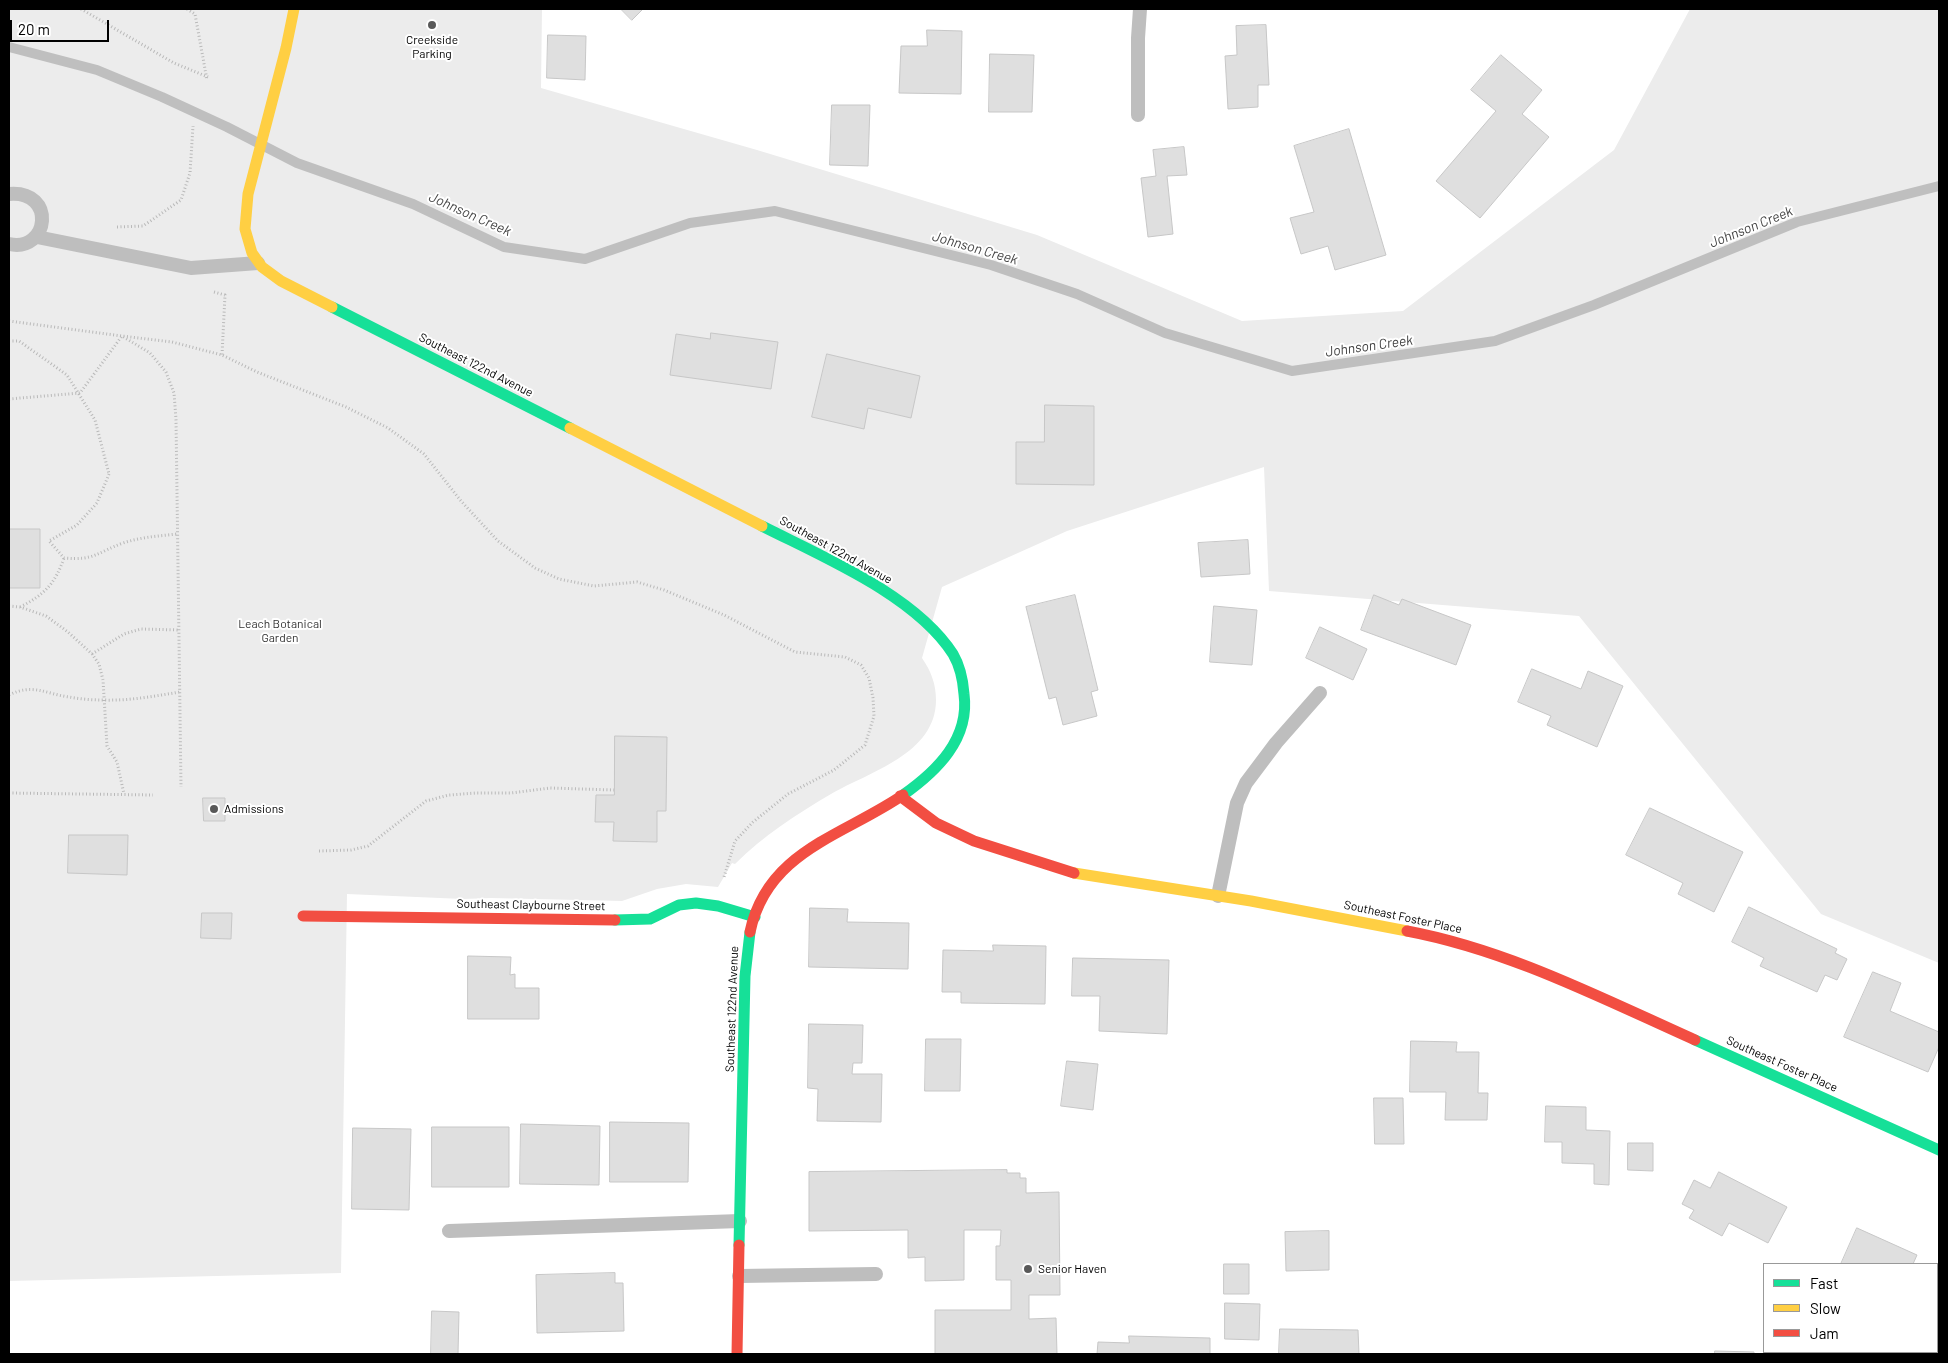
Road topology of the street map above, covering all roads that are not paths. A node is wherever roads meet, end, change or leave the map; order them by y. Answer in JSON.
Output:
{"nodes":[{"id":1,"x":294,"y":9,"type":"edge"},
{"id":2,"x":1140,"y":9,"type":"edge"},
{"id":3,"x":1138,"y":115,"type":"dead end"},
{"id":4,"x":9,"y":194,"type":"edge"},
{"id":5,"x":37,"y":237,"type":"junction"},
{"id":6,"x":9,"y":244,"type":"edge"},
{"id":7,"x":258,"y":263,"type":"junction"},
{"id":8,"x":1320,"y":693,"type":"dead end"},
{"id":9,"x":900,"y":796,"type":"junction"},
{"id":10,"x":1218,"y":896,"type":"junction"},
{"id":11,"x":303,"y":916,"type":"dead end"},
{"id":12,"x":754,"y":917,"type":"junction"},
{"id":13,"x":1939,"y":1150,"type":"edge"},
{"id":14,"x":740,"y":1222,"type":"junction"},
{"id":15,"x":449,"y":1231,"type":"dead end"},
{"id":16,"x":876,"y":1274,"type":"dead end"},
{"id":17,"x":739,"y":1276,"type":"junction"},
{"id":18,"x":737,"y":1354,"type":"edge"}],
"edges":[{"from":1,"to":7,"type":"street","name":"Southeast 122nd Avenue"},
{"from":2,"to":3,"type":"lane"},
{"from":4,"to":5,"type":"lane"},
{"from":5,"to":6,"type":"lane"},
{"from":5,"to":7,"type":"lane"},
{"from":7,"to":9,"type":"street","name":"Southeast 122nd Avenue"},
{"from":8,"to":10,"type":"lane"},
{"from":9,"to":10,"type":"street","name":"Southeast Foster Place"},
{"from":9,"to":12,"type":"street","name":"Southeast 122nd Avenue"},
{"from":10,"to":13,"type":"street","name":"Southeast Foster Place"},
{"from":11,"to":12,"type":"street","name":"Southeast Claybourne Street"},
{"from":12,"to":14,"type":"street","name":"Southeast 122nd Avenue"},
{"from":14,"to":15,"type":"lane"},
{"from":14,"to":17,"type":"street","name":"Southeast 122nd Avenue"},
{"from":16,"to":17,"type":"lane"},
{"from":17,"to":18,"type":"street","name":"Southeast 122nd Avenue"}]}
